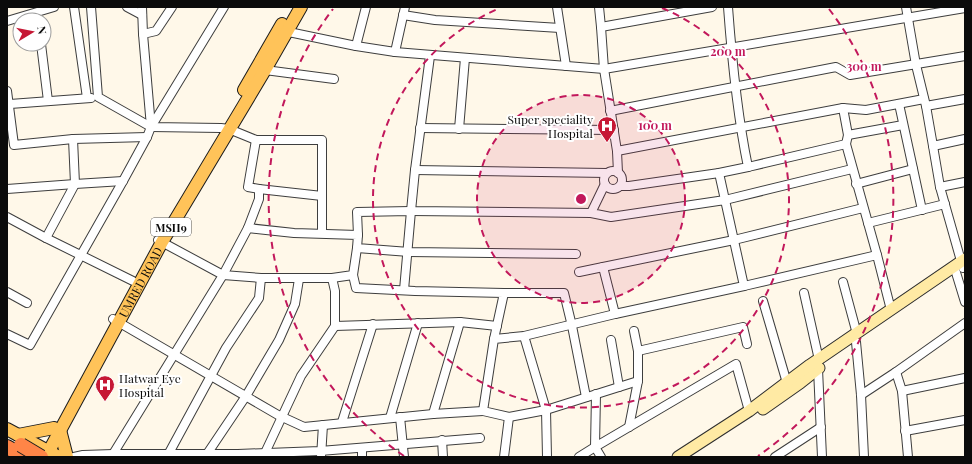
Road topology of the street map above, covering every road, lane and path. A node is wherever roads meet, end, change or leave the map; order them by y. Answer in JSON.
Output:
{"nodes":[{"id":1,"x":54,"y":7,"type":"edge"},
{"id":2,"x":74,"y":7,"type":"edge"},
{"id":3,"x":91,"y":7,"type":"edge"},
{"id":4,"x":127,"y":7,"type":"edge"},
{"id":5,"x":172,"y":7,"type":"edge"},
{"id":6,"x":224,"y":7,"type":"edge"},
{"id":7,"x":292,"y":7,"type":"edge"},
{"id":8,"x":301,"y":7,"type":"edge"},
{"id":9,"x":366,"y":7,"type":"edge"},
{"id":10,"x":557,"y":7,"type":"edge"},
{"id":11,"x":599,"y":7,"type":"edge"},
{"id":12,"x":712,"y":7,"type":"edge"},
{"id":13,"x":728,"y":7,"type":"edge"},
{"id":14,"x":906,"y":7,"type":"edge"},
{"id":15,"x":965,"y":8,"type":"edge"},
{"id":16,"x":142,"y":11,"type":"edge"},
{"id":17,"x":404,"y":11,"type":"edge"},
{"id":18,"x":45,"y":12,"type":"edge"},
{"id":19,"x":907,"y":18,"type":"junction"},
{"id":20,"x":601,"y":27,"type":"junction"},
{"id":21,"x":560,"y":28,"type":"junction"},
{"id":22,"x":283,"y":31,"type":"junction"},
{"id":23,"x":143,"y":34,"type":"junction"},
{"id":24,"x":356,"y":46,"type":"junction"},
{"id":25,"x":731,"y":48,"type":"junction"},
{"id":26,"x":42,"y":52,"type":"edge"},
{"id":27,"x":395,"y":52,"type":"junction"},
{"id":28,"x":430,"y":56,"type":"junction"},
{"id":29,"x":965,"y":56,"type":"edge"},
{"id":30,"x":465,"y":58,"type":"junction"},
{"id":31,"x":916,"y":65,"type":"junction"},
{"id":32,"x":566,"y":66,"type":"junction"},
{"id":33,"x":604,"y":69,"type":"junction"},
{"id":34,"x":265,"y":70,"type":"junction"},
{"id":35,"x":334,"y":79,"type":"dead end"},
{"id":36,"x":735,"y":87,"type":"junction"},
{"id":37,"x":7,"y":91,"type":"edge"},
{"id":38,"x":98,"y":97,"type":"junction"},
{"id":39,"x":87,"y":98,"type":"junction"},
{"id":40,"x":965,"y":99,"type":"edge"},
{"id":41,"x":48,"y":101,"type":"junction"},
{"id":42,"x":925,"y":102,"type":"junction"},
{"id":43,"x":10,"y":104,"type":"junction"},
{"id":44,"x":899,"y":104,"type":"junction"},
{"id":45,"x":843,"y":108,"type":"junction"},
{"id":46,"x":610,"y":111,"type":"junction"},
{"id":47,"x":904,"y":125,"type":"junction"},
{"id":48,"x":151,"y":127,"type":"junction"},
{"id":49,"x":225,"y":128,"type":"junction"},
{"id":50,"x":420,"y":128,"type":"junction"},
{"id":51,"x":740,"y":128,"type":"junction"},
{"id":52,"x":459,"y":129,"type":"junction"},
{"id":53,"x":614,"y":130,"type":"junction"},
{"id":54,"x":848,"y":135,"type":"junction"},
{"id":55,"x":147,"y":137,"type":"junction"},
{"id":56,"x":965,"y":138,"type":"edge"},
{"id":57,"x":73,"y":139,"type":"junction"},
{"id":58,"x":256,"y":140,"type":"junction"},
{"id":59,"x":846,"y":144,"type":"junction"},
{"id":60,"x":933,"y":146,"type":"junction"},
{"id":61,"x":617,"y":151,"type":"junction"},
{"id":62,"x":748,"y":167,"type":"junction"},
{"id":63,"x":852,"y":169,"type":"junction"},
{"id":64,"x":913,"y":169,"type":"junction"},
{"id":65,"x":415,"y":170,"type":"junction"},
{"id":66,"x":618,"y":172,"type":"junction"},
{"id":67,"x":607,"y":173,"type":"junction"},
{"id":68,"x":719,"y":173,"type":"junction"},
{"id":69,"x":123,"y":181,"type":"junction"},
{"id":70,"x":965,"y":182,"type":"edge"},
{"id":71,"x":75,"y":184,"type":"junction"},
{"id":72,"x":605,"y":184,"type":"junction"},
{"id":73,"x":856,"y":184,"type":"junction"},
{"id":74,"x":620,"y":186,"type":"junction"},
{"id":75,"x":940,"y":187,"type":"junction"},
{"id":76,"x":7,"y":189,"type":"edge"},
{"id":77,"x":259,"y":190,"type":"junction"},
{"id":78,"x":322,"y":196,"type":"junction"},
{"id":79,"x":725,"y":200,"type":"junction"},
{"id":80,"x":945,"y":204,"type":"junction"},
{"id":81,"x":863,"y":208,"type":"junction"},
{"id":82,"x":922,"y":210,"type":"junction"},
{"id":83,"x":412,"y":211,"type":"junction"},
{"id":84,"x":591,"y":213,"type":"junction"},
{"id":85,"x":7,"y":216,"type":"edge"},
{"id":86,"x":868,"y":223,"type":"junction"},
{"id":87,"x":248,"y":228,"type":"junction"},
{"id":88,"x":322,"y":234,"type":"junction"},
{"id":89,"x":358,"y":235,"type":"junction"},
{"id":90,"x":46,"y":238,"type":"junction"},
{"id":91,"x":160,"y":240,"type":"junction"},
{"id":92,"x":734,"y":240,"type":"junction"},
{"id":93,"x":357,"y":248,"type":"junction"},
{"id":94,"x":408,"y":252,"type":"junction"},
{"id":95,"x":576,"y":254,"type":"dead end"},
{"id":96,"x":81,"y":255,"type":"junction"},
{"id":97,"x":877,"y":255,"type":"junction"},
{"id":98,"x":961,"y":265,"type":"edge"},
{"id":99,"x":603,"y":266,"type":"junction"},
{"id":100,"x":579,"y":272,"type":"dead end"},
{"id":101,"x":223,"y":275,"type":"junction"},
{"id":102,"x":353,"y":275,"type":"junction"},
{"id":103,"x":261,"y":278,"type":"junction"},
{"id":104,"x":332,"y":278,"type":"junction"},
{"id":105,"x":298,"y":279,"type":"junction"},
{"id":106,"x":134,"y":281,"type":"junction"},
{"id":107,"x":843,"y":282,"type":"dead end"},
{"id":108,"x":744,"y":286,"type":"junction"},
{"id":109,"x":404,"y":290,"type":"junction"},
{"id":110,"x":7,"y":292,"type":"edge"},
{"id":111,"x":804,"y":292,"type":"dead end"},
{"id":112,"x":504,"y":293,"type":"junction"},
{"id":113,"x":763,"y":301,"type":"dead end"},
{"id":114,"x":965,"y":302,"type":"edge"},
{"id":115,"x":27,"y":303,"type":"dead end"},
{"id":116,"x":891,"y":310,"type":"junction"},
{"id":117,"x":615,"y":314,"type":"junction"},
{"id":118,"x":116,"y":320,"type":"junction"},
{"id":119,"x":418,"y":322,"type":"junction"},
{"id":120,"x":460,"y":322,"type":"junction"},
{"id":121,"x":965,"y":323,"type":"edge"},
{"id":122,"x":373,"y":324,"type":"junction"},
{"id":123,"x":335,"y":326,"type":"junction"},
{"id":124,"x":497,"y":326,"type":"junction"},
{"id":125,"x":572,"y":326,"type":"junction"},
{"id":126,"x":871,"y":328,"type":"junction"},
{"id":127,"x":634,"y":331,"type":"dead end"},
{"id":128,"x":7,"y":334,"type":"edge"},
{"id":129,"x":524,"y":336,"type":"junction"},
{"id":130,"x":856,"y":338,"type":"junction"},
{"id":131,"x":494,"y":339,"type":"junction"},
{"id":132,"x":611,"y":340,"type":"dead end"},
{"id":133,"x":747,"y":344,"type":"dead end"},
{"id":134,"x":638,"y":351,"type":"junction"},
{"id":135,"x":174,"y":354,"type":"junction"},
{"id":136,"x":818,"y":364,"type":"junction"},
{"id":137,"x":896,"y":372,"type":"junction"},
{"id":138,"x":211,"y":375,"type":"junction"},
{"id":139,"x":965,"y":378,"type":"edge"},
{"id":140,"x":638,"y":381,"type":"junction"},
{"id":141,"x":787,"y":383,"type":"junction"},
{"id":142,"x":619,"y":387,"type":"junction"},
{"id":143,"x":902,"y":391,"type":"junction"},
{"id":144,"x":596,"y":394,"type":"junction"},
{"id":145,"x":861,"y":395,"type":"junction"},
{"id":146,"x":246,"y":396,"type":"junction"},
{"id":147,"x":586,"y":397,"type":"junction"},
{"id":148,"x":546,"y":410,"type":"junction"},
{"id":149,"x":483,"y":411,"type":"junction"},
{"id":150,"x":749,"y":411,"type":"junction"},
{"id":151,"x":434,"y":414,"type":"junction"},
{"id":152,"x":281,"y":416,"type":"junction"},
{"id":153,"x":400,"y":417,"type":"junction"},
{"id":154,"x":509,"y":417,"type":"junction"},
{"id":155,"x":390,"y":418,"type":"junction"},
{"id":156,"x":965,"y":420,"type":"edge"},
{"id":157,"x":342,"y":422,"type":"junction"},
{"id":158,"x":322,"y":425,"type":"junction"},
{"id":159,"x":629,"y":427,"type":"junction"},
{"id":160,"x":821,"y":427,"type":"junction"},
{"id":161,"x":7,"y":429,"type":"edge"},
{"id":162,"x":57,"y":429,"type":"junction"},
{"id":163,"x":905,"y":431,"type":"junction"},
{"id":164,"x":480,"y":438,"type":"dead end"},
{"id":165,"x":442,"y":440,"type":"junction"},
{"id":166,"x":402,"y":444,"type":"junction"},
{"id":167,"x":16,"y":446,"type":"edge"},
{"id":168,"x":595,"y":446,"type":"junction"},
{"id":169,"x":362,"y":448,"type":"junction"},
{"id":170,"x":264,"y":453,"type":"junction"},
{"id":171,"x":46,"y":454,"type":"edge"},
{"id":172,"x":114,"y":454,"type":"junction"},
{"id":173,"x":287,"y":454,"type":"edge"},
{"id":174,"x":321,"y":454,"type":"edge"},
{"id":175,"x":169,"y":455,"type":"edge"},
{"id":176,"x":207,"y":455,"type":"edge"},
{"id":177,"x":248,"y":455,"type":"edge"},
{"id":178,"x":67,"y":457,"type":"edge"},
{"id":179,"x":74,"y":457,"type":"edge"},
{"id":180,"x":362,"y":457,"type":"edge"},
{"id":181,"x":404,"y":457,"type":"edge"},
{"id":182,"x":443,"y":457,"type":"edge"},
{"id":183,"x":504,"y":457,"type":"edge"},
{"id":184,"x":547,"y":457,"type":"edge"},
{"id":185,"x":579,"y":457,"type":"edge"},
{"id":186,"x":601,"y":457,"type":"edge"},
{"id":187,"x":678,"y":457,"type":"edge"},
{"id":188,"x":689,"y":457,"type":"edge"},
{"id":189,"x":775,"y":457,"type":"edge"},
{"id":190,"x":822,"y":457,"type":"edge"},
{"id":191,"x":864,"y":457,"type":"edge"},
{"id":192,"x":908,"y":457,"type":"edge"}],
"edges":[{"from":1,"to":18,"type":"street"},
{"from":2,"to":39,"type":"street"},
{"from":3,"to":38,"type":"street"},
{"from":4,"to":16,"type":"street"},
{"from":5,"to":23,"type":"street"},
{"from":6,"to":48,"type":"street"},
{"from":7,"to":22,"type":"main road"},
{"from":8,"to":22,"type":"main road","name":"UMRED ROAD","number":"MSH9"},
{"from":9,"to":24,"type":"street"},
{"from":10,"to":21,"type":"street"},
{"from":11,"to":20,"type":"street"},
{"from":12,"to":20,"type":"street"},
{"from":13,"to":25,"type":"street"},
{"from":14,"to":19,"type":"street"},
{"from":15,"to":19,"type":"street"},
{"from":16,"to":23,"type":"street"},
{"from":17,"to":21,"type":"street"},
{"from":17,"to":27,"type":"street"},
{"from":19,"to":25,"type":"street"},
{"from":19,"to":31,"type":"street"},
{"from":20,"to":33,"type":"street"},
{"from":21,"to":32,"type":"street"},
{"from":22,"to":24,"type":"street"},
{"from":22,"to":34,"type":"main road","name":"UMRED ROAD","number":"MSH9"},
{"from":22,"to":49,"type":"main road"},
{"from":23,"to":48,"type":"street"},
{"from":24,"to":27,"type":"street"},
{"from":25,"to":33,"type":"street"},
{"from":25,"to":36,"type":"street"},
{"from":26,"to":41,"type":"street"},
{"from":27,"to":28,"type":"street"},
{"from":28,"to":30,"type":"street"},
{"from":28,"to":50,"type":"street"},
{"from":29,"to":31,"type":"street"},
{"from":30,"to":32,"type":"street"},
{"from":30,"to":52,"type":"street"},
{"from":31,"to":36,"type":"street"},
{"from":31,"to":42,"type":"street"},
{"from":32,"to":33,"type":"street"},
{"from":33,"to":46,"type":"street"},
{"from":34,"to":35,"type":"street"},
{"from":34,"to":49,"type":"main road","name":"UMRED ROAD","number":"MSH9"},
{"from":36,"to":46,"type":"street"},
{"from":36,"to":51,"type":"street"},
{"from":37,"to":43,"type":"street"},
{"from":38,"to":39,"type":"street"},
{"from":38,"to":48,"type":"street"},
{"from":39,"to":41,"type":"street"},
{"from":40,"to":42,"type":"street"},
{"from":41,"to":43,"type":"street"},
{"from":42,"to":44,"type":"street"},
{"from":42,"to":60,"type":"street"},
{"from":43,"to":57,"type":"street"},
{"from":44,"to":45,"type":"street"},
{"from":44,"to":47,"type":"street"},
{"from":45,"to":51,"type":"street"},
{"from":45,"to":54,"type":"street"},
{"from":46,"to":53,"type":"street"},
{"from":47,"to":54,"type":"street"},
{"from":47,"to":64,"type":"street"},
{"from":48,"to":49,"type":"street"},
{"from":48,"to":55,"type":"street"},
{"from":49,"to":58,"type":"street"},
{"from":49,"to":91,"type":"main road","name":"UMRED ROAD","number":"MSH9"},
{"from":50,"to":52,"type":"street"},
{"from":50,"to":65,"type":"street"},
{"from":51,"to":61,"type":"street"},
{"from":51,"to":62,"type":"street"},
{"from":52,"to":53,"type":"street"},
{"from":53,"to":61,"type":"street"},
{"from":54,"to":59,"type":"street"},
{"from":55,"to":57,"type":"street"},
{"from":55,"to":69,"type":"street"},
{"from":56,"to":60,"type":"street"},
{"from":57,"to":71,"type":"street"},
{"from":58,"to":77,"type":"street"},
{"from":58,"to":78,"type":"street"},
{"from":59,"to":62,"type":"street"},
{"from":59,"to":63,"type":"street"},
{"from":60,"to":75,"type":"street"},
{"from":61,"to":66,"type":"street"},
{"from":62,"to":68,"type":"street"},
{"from":63,"to":73,"type":"street"},
{"from":63,"to":79,"type":"street"},
{"from":64,"to":73,"type":"street"},
{"from":64,"to":82,"type":"street"},
{"from":65,"to":67,"type":"street"},
{"from":65,"to":83,"type":"street"},
{"from":66,"to":67,"type":"street"},
{"from":66,"to":74,"type":"street"},
{"from":67,"to":72,"type":"street"},
{"from":68,"to":74,"type":"street"},
{"from":68,"to":79,"type":"street"},
{"from":69,"to":71,"type":"street"},
{"from":69,"to":96,"type":"street"},
{"from":70,"to":75,"type":"street"},
{"from":71,"to":76,"type":"street"},
{"from":71,"to":90,"type":"street"},
{"from":72,"to":74,"type":"street"},
{"from":72,"to":84,"type":"street"},
{"from":73,"to":81,"type":"street"},
{"from":75,"to":80,"type":"street"},
{"from":77,"to":78,"type":"street"},
{"from":77,"to":87,"type":"street"},
{"from":78,"to":88,"type":"street"},
{"from":79,"to":84,"type":"street"},
{"from":79,"to":92,"type":"street"},
{"from":80,"to":82,"type":"street"},
{"from":80,"to":98,"type":"street"},
{"from":81,"to":86,"type":"street"},
{"from":81,"to":92,"type":"street"},
{"from":82,"to":86,"type":"street"},
{"from":83,"to":84,"type":"street"},
{"from":83,"to":89,"type":"street"},
{"from":83,"to":94,"type":"street"},
{"from":85,"to":90,"type":"street"},
{"from":86,"to":97,"type":"street"},
{"from":87,"to":88,"type":"street"},
{"from":87,"to":101,"type":"street"},
{"from":88,"to":89,"type":"street"},
{"from":89,"to":93,"type":"street"},
{"from":90,"to":96,"type":"street"},
{"from":91,"to":101,"type":"street"},
{"from":91,"to":106,"type":"main road"},
{"from":91,"to":118,"type":"main road","name":"UMRED ROAD","number":"MSH9"},
{"from":92,"to":99,"type":"street"},
{"from":92,"to":108,"type":"street"},
{"from":93,"to":94,"type":"street"},
{"from":93,"to":102,"type":"street"},
{"from":94,"to":95,"type":"street"},
{"from":94,"to":109,"type":"street"},
{"from":96,"to":106,"type":"street"},
{"from":96,"to":128,"type":"street"},
{"from":97,"to":108,"type":"street"},
{"from":97,"to":116,"type":"street"},
{"from":98,"to":114,"type":"street"},
{"from":98,"to":116,"type":"street"},
{"from":98,"to":126,"type":"street"},
{"from":99,"to":100,"type":"street"},
{"from":99,"to":117,"type":"street"},
{"from":101,"to":103,"type":"street"},
{"from":101,"to":135,"type":"street"},
{"from":102,"to":104,"type":"street"},
{"from":102,"to":109,"type":"street"},
{"from":103,"to":105,"type":"street"},
{"from":103,"to":138,"type":"street"},
{"from":104,"to":105,"type":"street"},
{"from":104,"to":123,"type":"street"},
{"from":105,"to":146,"type":"street"},
{"from":106,"to":118,"type":"main road"},
{"from":107,"to":130,"type":"street"},
{"from":108,"to":117,"type":"street"},
{"from":109,"to":112,"type":"street"},
{"from":110,"to":115,"type":"street"},
{"from":111,"to":136,"type":"street"},
{"from":112,"to":124,"type":"street"},
{"from":112,"to":125,"type":"street"},
{"from":113,"to":141,"type":"street"},
{"from":116,"to":126,"type":"street"},
{"from":117,"to":125,"type":"street"},
{"from":118,"to":135,"type":"street"},
{"from":118,"to":162,"type":"main road","name":"UMRED ROAD","number":"MSH9"},
{"from":119,"to":120,"type":"street"},
{"from":119,"to":122,"type":"street"},
{"from":119,"to":155,"type":"street"},
{"from":120,"to":124,"type":"street"},
{"from":120,"to":151,"type":"street"},
{"from":121,"to":137,"type":"street"},
{"from":122,"to":123,"type":"street"},
{"from":122,"to":157,"type":"street"},
{"from":123,"to":152,"type":"street"},
{"from":124,"to":131,"type":"street"},
{"from":125,"to":129,"type":"street"},
{"from":125,"to":147,"type":"street"},
{"from":126,"to":130,"type":"street"},
{"from":127,"to":134,"type":"street"},
{"from":129,"to":131,"type":"street"},
{"from":129,"to":148,"type":"street"},
{"from":130,"to":136,"type":"street"},
{"from":130,"to":145,"type":"street"},
{"from":131,"to":149,"type":"street"},
{"from":132,"to":142,"type":"street"},
{"from":133,"to":134,"type":"street"},
{"from":134,"to":140,"type":"street"},
{"from":135,"to":138,"type":"street"},
{"from":135,"to":172,"type":"street"},
{"from":136,"to":141,"type":"street"},
{"from":136,"to":160,"type":"street"},
{"from":136,"to":188,"type":"street"},
{"from":137,"to":143,"type":"street"},
{"from":137,"to":145,"type":"street"},
{"from":138,"to":146,"type":"street"},
{"from":138,"to":175,"type":"street"},
{"from":139,"to":143,"type":"street"},
{"from":140,"to":142,"type":"street"},
{"from":140,"to":159,"type":"street"},
{"from":141,"to":150,"type":"street"},
{"from":142,"to":144,"type":"street"},
{"from":143,"to":163,"type":"street"},
{"from":144,"to":147,"type":"street"},
{"from":144,"to":168,"type":"street"},
{"from":145,"to":191,"type":"street"},
{"from":146,"to":152,"type":"street"},
{"from":146,"to":176,"type":"street"},
{"from":147,"to":148,"type":"street"},
{"from":148,"to":154,"type":"street"},
{"from":148,"to":184,"type":"street"},
{"from":149,"to":151,"type":"street"},
{"from":149,"to":154,"type":"street"},
{"from":150,"to":159,"type":"street"},
{"from":150,"to":187,"type":"street"},
{"from":151,"to":153,"type":"street"},
{"from":152,"to":158,"type":"street"},
{"from":152,"to":170,"type":"street"},
{"from":153,"to":155,"type":"street"},
{"from":153,"to":166,"type":"street"},
{"from":154,"to":183,"type":"street"},
{"from":155,"to":157,"type":"street"},
{"from":156,"to":163,"type":"street"},
{"from":157,"to":158,"type":"street"},
{"from":158,"to":174,"type":"street"},
{"from":159,"to":168,"type":"street"},
{"from":160,"to":189,"type":"street"},
{"from":160,"to":190,"type":"street"},
{"from":161,"to":167,"type":"main road"},
{"from":162,"to":167,"type":"main road"},
{"from":162,"to":171,"type":"main road","name":"UMRED ROAD"},
{"from":162,"to":178,"type":"main road"},
{"from":163,"to":192,"type":"street"},
{"from":164,"to":165,"type":"street"},
{"from":165,"to":166,"type":"street"},
{"from":165,"to":182,"type":"street"},
{"from":166,"to":169,"type":"street"},
{"from":166,"to":181,"type":"street"},
{"from":167,"to":171,"type":"highway","bridge":true},
{"from":168,"to":185,"type":"street"},
{"from":168,"to":186,"type":"street"},
{"from":169,"to":174,"type":"street"},
{"from":169,"to":180,"type":"street"},
{"from":170,"to":173,"type":"street"},
{"from":170,"to":177,"type":"street"},
{"from":172,"to":175,"type":"street"},
{"from":172,"to":179,"type":"street"},
{"from":173,"to":174,"type":"street"},
{"from":175,"to":176,"type":"street"},
{"from":176,"to":177,"type":"street"}]}
